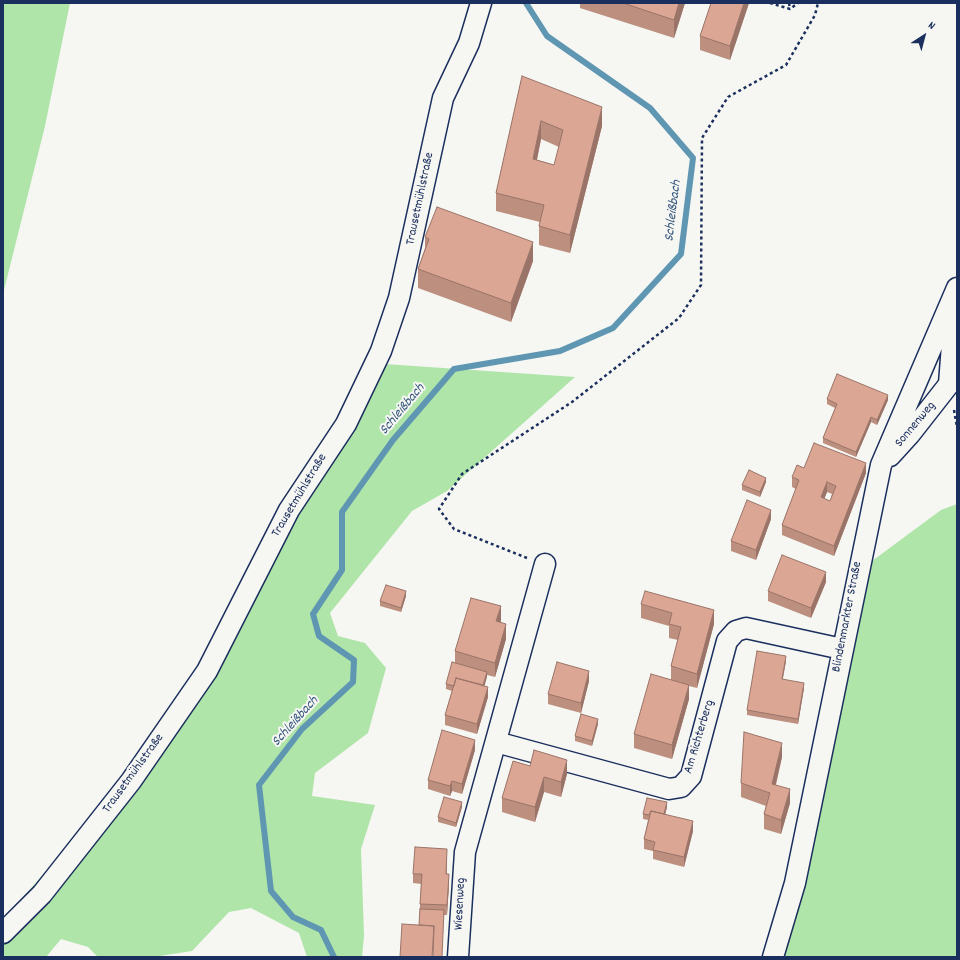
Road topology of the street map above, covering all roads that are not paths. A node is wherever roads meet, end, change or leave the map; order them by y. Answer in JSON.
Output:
{"nodes":[{"id":1,"x":480,"y":3,"type":"edge"},
{"id":2,"x":956,"y":290,"type":"edge"},
{"id":3,"x":953,"y":379,"type":"edge"},
{"id":4,"x":881,"y":465,"type":"junction"},
{"id":5,"x":544,"y":564,"type":"road end"},
{"id":6,"x":842,"y":649,"type":"junction"},
{"id":7,"x":496,"y":742,"type":"junction"},
{"id":8,"x":4,"y":933,"type":"edge"},
{"id":9,"x":458,"y":957,"type":"edge"},
{"id":10,"x":773,"y":957,"type":"edge"}],
"edges":[{"from":1,"to":8,"type":"street","name":"Trausetmühlstraße"},
{"from":2,"to":3,"type":"street","name":"Sonnenweg"},
{"from":2,"to":4,"type":"street","name":"Blindenmarkter Straße"},
{"from":3,"to":4,"type":"street","name":"Sonnenweg"},
{"from":4,"to":6,"type":"street","name":"Blindenmarkter Straße"},
{"from":5,"to":7,"type":"street"},
{"from":6,"to":7,"type":"street","name":"Am Richterberg"},
{"from":6,"to":10,"type":"street","name":"Blindenmarkter Straße"},
{"from":7,"to":9,"type":"street","name":"Wiesenweg"}]}
